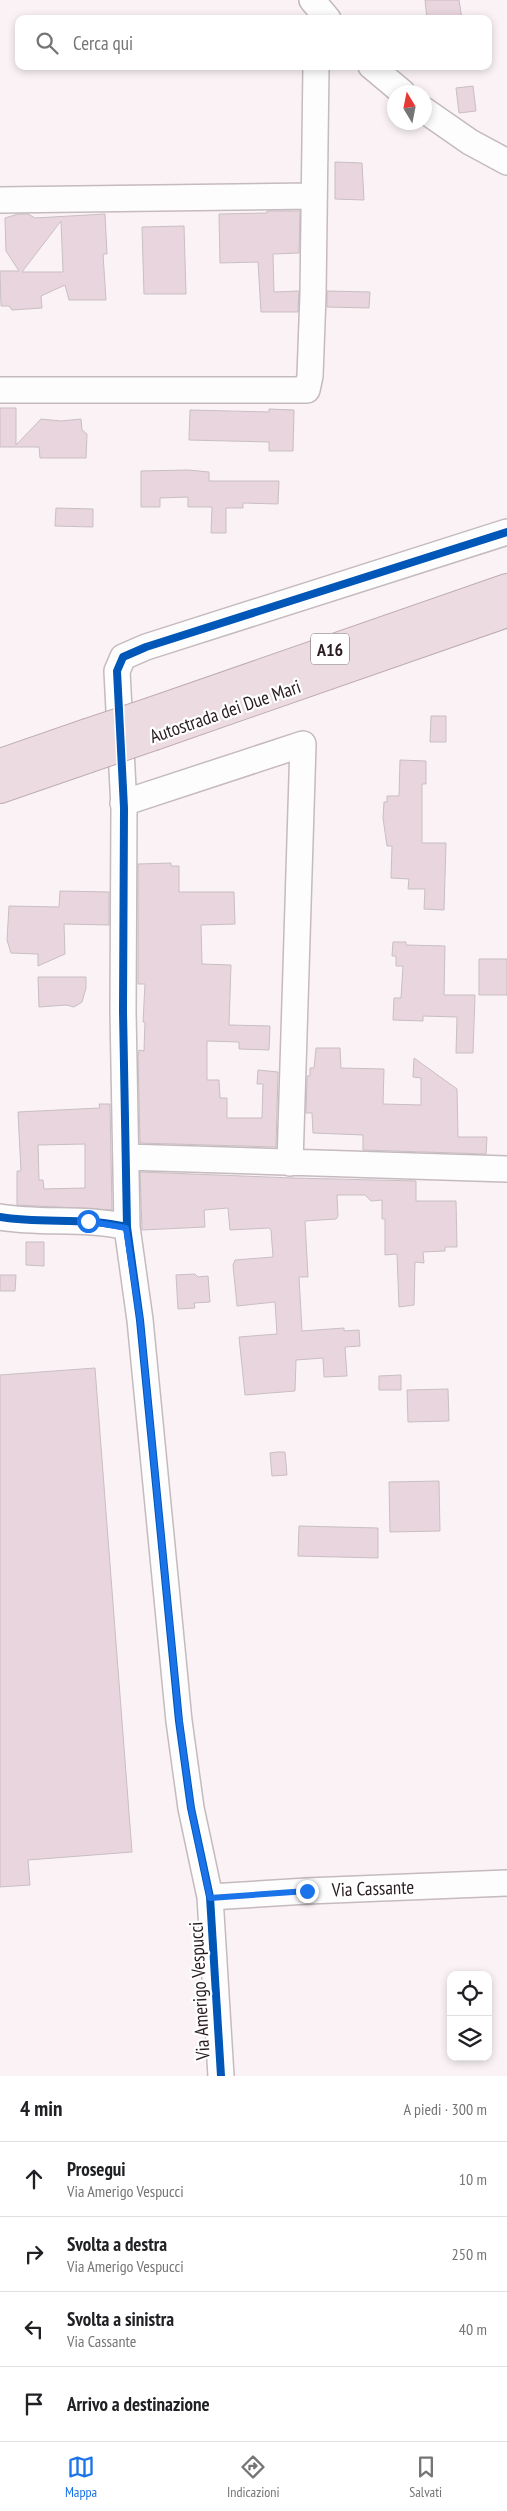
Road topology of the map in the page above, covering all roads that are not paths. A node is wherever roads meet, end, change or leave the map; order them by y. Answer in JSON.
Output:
{"nodes":[{"id":1,"x":316,"y":70,"type":"edge"},
{"id":2,"x":376,"y":70,"type":"edge"},
{"id":3,"x":394,"y":85,"type":"edge"},
{"id":4,"x":432,"y":116,"type":"edge"},
{"id":5,"x":507,"y":162,"type":"edge"},
{"id":6,"x":313,"y":196,"type":"junction"},
{"id":7,"x":0,"y":200,"type":"edge"},
{"id":8,"x":0,"y":390,"type":"edge"},
{"id":9,"x":507,"y":532,"type":"edge"},
{"id":10,"x":507,"y":588,"type":"edge"},
{"id":11,"x":507,"y":613,"type":"edge"},
{"id":12,"x":153,"y":723,"type":"junction"},
{"id":13,"x":87,"y":746,"type":"junction"},
{"id":14,"x":0,"y":764,"type":"edge"},
{"id":15,"x":0,"y":789,"type":"edge"},
{"id":16,"x":124,"y":803,"type":"junction"},
{"id":17,"x":126,"y":1157,"type":"junction"},
{"id":18,"x":290,"y":1163,"type":"junction"},
{"id":19,"x":507,"y":1168,"type":"edge"},
{"id":20,"x":0,"y":1217,"type":"edge"},
{"id":21,"x":126,"y":1228,"type":"junction"},
{"id":22,"x":507,"y":1883,"type":"edge"},
{"id":23,"x":210,"y":1898,"type":"junction"},
{"id":24,"x":221,"y":2076,"type":"edge"}],
"edges":[{"from":1,"to":6,"type":"street"},
{"from":2,"to":3,"type":"street"},
{"from":4,"to":5,"type":"street"},
{"from":6,"to":7,"type":"street"},
{"from":6,"to":8,"type":"street"},
{"from":9,"to":16,"type":"street","name":"Via Amerigo Vespucci"},
{"from":10,"to":12,"type":"highway","name":"Autostrada dei Due Mari","number":"A16"},
{"from":11,"to":12,"type":"highway","name":"Autostrada dei Due Mari","number":"A16"},
{"from":12,"to":13,"type":"highway","name":"Autostrada dei Due Mari","number":"A16","bridge":true},
{"from":13,"to":14,"type":"highway","name":"Autostrada dei Due Mari","number":"A16"},
{"from":13,"to":15,"type":"highway","name":"Autostrada dei Due Mari","number":"A16"},
{"from":16,"to":17,"type":"street","name":"Via Amerigo Vespucci"},
{"from":16,"to":18,"type":"street"},
{"from":17,"to":18,"type":"street"},
{"from":17,"to":21,"type":"street","name":"Via Amerigo Vespucci"},
{"from":18,"to":19,"type":"street"},
{"from":20,"to":21,"type":"street"},
{"from":21,"to":23,"type":"street","name":"Via Amerigo Vespucci"},
{"from":22,"to":23,"type":"street","name":"Via Cassante"},
{"from":23,"to":24,"type":"street","name":"Via Amerigo Vespucci"}]}
